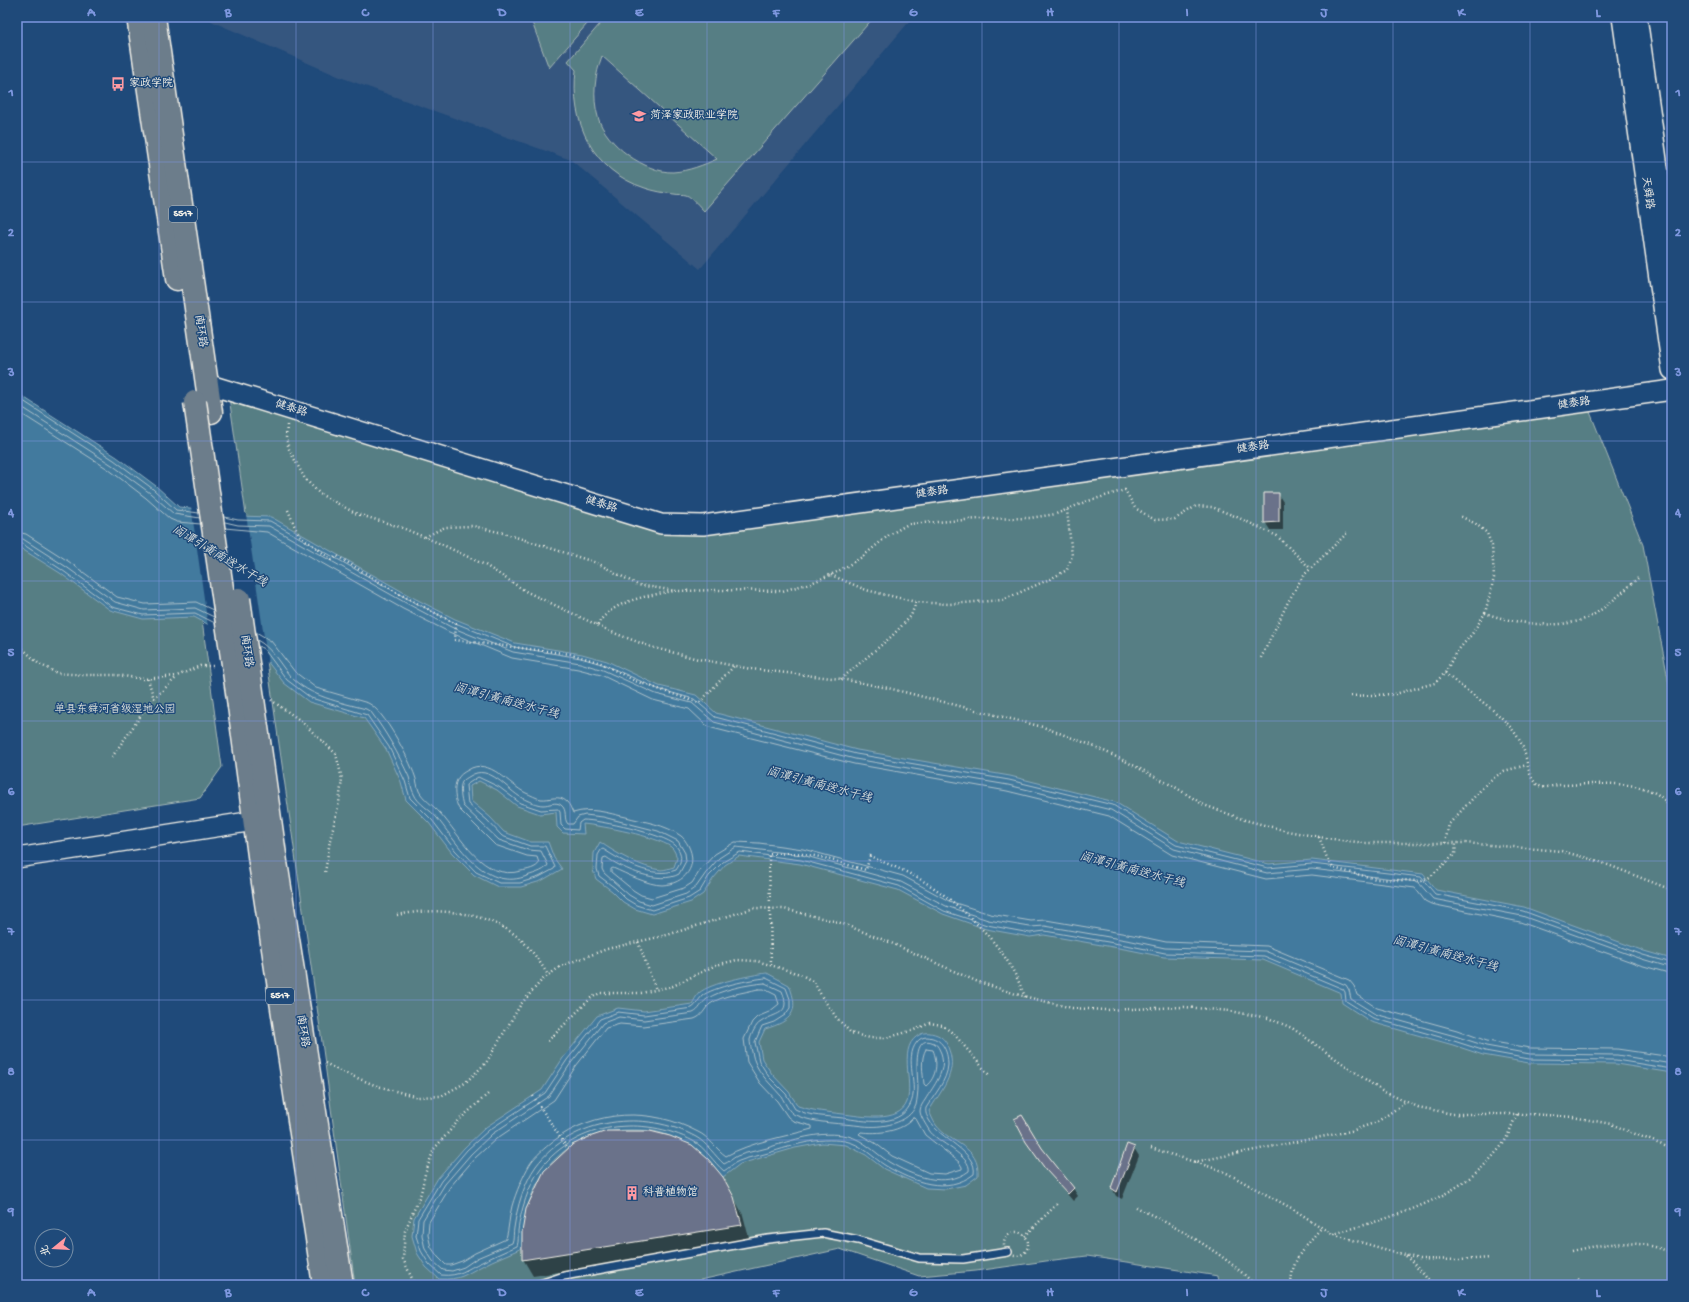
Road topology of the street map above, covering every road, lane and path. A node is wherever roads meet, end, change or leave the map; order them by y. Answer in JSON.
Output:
{"nodes":[{"id":1,"x":138,"y":17,"type":"edge"},
{"id":2,"x":154,"y":17,"type":"edge"},
{"id":3,"x":1622,"y":17,"type":"edge"},
{"id":4,"x":1637,"y":17,"type":"edge"},
{"id":5,"x":1672,"y":267,"type":"edge"},
{"id":6,"x":1672,"y":370,"type":"edge"},
{"id":7,"x":208,"y":384,"type":"junction"},
{"id":8,"x":1672,"y":390,"type":"edge"},
{"id":9,"x":203,"y":407,"type":"junction"},
{"id":10,"x":288,"y":408,"type":"junction"},
{"id":11,"x":288,"y":510,"type":"dead end"},
{"id":12,"x":1067,"y":510,"type":"junction"},
{"id":13,"x":1460,"y":516,"type":"dead end"},
{"id":14,"x":1347,"y":533,"type":"dead end"},
{"id":15,"x":425,"y":537,"type":"junction"},
{"id":16,"x":1310,"y":568,"type":"junction"},
{"id":17,"x":830,"y":575,"type":"junction"},
{"id":18,"x":1638,"y":578,"type":"dead end"},
{"id":19,"x":677,"y":591,"type":"junction"},
{"id":20,"x":916,"y":602,"type":"junction"},
{"id":21,"x":1485,"y":614,"type":"junction"},
{"id":22,"x":597,"y":625,"type":"junction"},
{"id":23,"x":17,"y":643,"type":"edge"},
{"id":24,"x":1261,"y":658,"type":"dead end"},
{"id":25,"x":734,"y":666,"type":"junction"},
{"id":26,"x":222,"y":670,"type":"dead end"},
{"id":27,"x":1445,"y":673,"type":"junction"},
{"id":28,"x":177,"y":676,"type":"junction"},
{"id":29,"x":148,"y":679,"type":"junction"},
{"id":30,"x":841,"y":679,"type":"junction"},
{"id":31,"x":1351,"y":696,"type":"dead end"},
{"id":32,"x":154,"y":698,"type":"junction"},
{"id":33,"x":254,"y":706,"type":"junction"},
{"id":34,"x":112,"y":757,"type":"dead end"},
{"id":35,"x":1527,"y":765,"type":"junction"},
{"id":36,"x":1672,"y":811,"type":"edge"},
{"id":37,"x":254,"y":821,"type":"junction"},
{"id":38,"x":1319,"y":837,"type":"junction"},
{"id":39,"x":1445,"y":843,"type":"junction"},
{"id":40,"x":1456,"y":843,"type":"junction"},
{"id":41,"x":17,"y":858,"type":"edge"},
{"id":42,"x":325,"y":873,"type":"dead end"},
{"id":43,"x":1672,"y":890,"type":"edge"},
{"id":44,"x":770,"y":909,"type":"junction"},
{"id":45,"x":397,"y":915,"type":"dead end"},
{"id":46,"x":638,"y":942,"type":"junction"},
{"id":47,"x":771,"y":965,"type":"junction"},
{"id":48,"x":548,"y":975,"type":"junction"},
{"id":49,"x":656,"y":990,"type":"junction"},
{"id":50,"x":1025,"y":996,"type":"junction"},
{"id":51,"x":548,"y":1041,"type":"dead end"},
{"id":52,"x":306,"y":1053,"type":"junction"},
{"id":53,"x":990,"y":1076,"type":"dead end"},
{"id":54,"x":488,"y":1094,"type":"dead end"},
{"id":55,"x":533,"y":1096,"type":"dead end"},
{"id":56,"x":1406,"y":1102,"type":"junction"},
{"id":57,"x":1517,"y":1114,"type":"junction"},
{"id":58,"x":1151,"y":1148,"type":"dead end"},
{"id":59,"x":568,"y":1149,"type":"dead end"},
{"id":60,"x":1672,"y":1149,"type":"edge"},
{"id":61,"x":1194,"y":1162,"type":"junction"},
{"id":62,"x":1057,"y":1204,"type":"dead end"},
{"id":63,"x":1136,"y":1207,"type":"dead end"},
{"id":64,"x":1322,"y":1227,"type":"junction"},
{"id":65,"x":1332,"y":1234,"type":"junction"},
{"id":66,"x":1026,"y":1236,"type":"dead end"},
{"id":67,"x":1572,"y":1251,"type":"dead end"},
{"id":68,"x":1008,"y":1252,"type":"dead end"},
{"id":69,"x":1672,"y":1253,"type":"edge"},
{"id":70,"x":1406,"y":1256,"type":"junction"},
{"id":71,"x":1490,"y":1258,"type":"dead end"},
{"id":72,"x":1578,"y":1279,"type":"dead end"},
{"id":73,"x":324,"y":1285,"type":"edge"},
{"id":74,"x":342,"y":1285,"type":"edge"},
{"id":75,"x":415,"y":1285,"type":"edge"},
{"id":76,"x":537,"y":1285,"type":"edge"},
{"id":77,"x":1255,"y":1285,"type":"edge"},
{"id":78,"x":1291,"y":1285,"type":"edge"},
{"id":79,"x":1432,"y":1285,"type":"edge"},
{"id":80,"x":1586,"y":1285,"type":"edge"}],
"edges":[{"from":1,"to":9,"type":"main road","name":"南环路","number":"S517"},
{"from":2,"to":7,"type":"main road","name":"南环路","number":"S517"},
{"from":3,"to":6,"type":"street","name":"天舜路"},
{"from":4,"to":5,"type":"street","name":"天舜路"},
{"from":7,"to":9,"type":"main road","name":"南环路","number":"S517"},
{"from":7,"to":10,"type":"street","name":"健泰路"},
{"from":8,"to":10,"type":"street","name":"健泰路"},
{"from":9,"to":33,"type":"main road","name":"南环路","number":"S517","bridge":true},
{"from":10,"to":15,"type":"path"},
{"from":11,"to":25,"type":"path"},
{"from":12,"to":16,"type":"path"},
{"from":12,"to":17,"type":"path"},
{"from":12,"to":20,"type":"path"},
{"from":13,"to":21,"type":"path"},
{"from":14,"to":16,"type":"path"},
{"from":15,"to":19,"type":"path"},
{"from":15,"to":22,"type":"path"},
{"from":16,"to":24,"type":"path"},
{"from":17,"to":19,"type":"path"},
{"from":17,"to":20,"type":"path"},
{"from":18,"to":21,"type":"path"},
{"from":19,"to":22,"type":"path"},
{"from":20,"to":30,"type":"path"},
{"from":21,"to":27,"type":"path"},
{"from":22,"to":25,"type":"path"},
{"from":23,"to":29,"type":"path"},
{"from":25,"to":30,"type":"path"},
{"from":26,"to":28,"type":"path"},
{"from":27,"to":31,"type":"path"},
{"from":27,"to":35,"type":"path"},
{"from":28,"to":29,"type":"path"},
{"from":28,"to":32,"type":"path"},
{"from":29,"to":32,"type":"path"},
{"from":30,"to":38,"type":"path"},
{"from":32,"to":34,"type":"path"},
{"from":33,"to":37,"type":"main road","name":"南环路","number":"S517"},
{"from":33,"to":42,"type":"path"},
{"from":33,"to":52,"type":"main road","name":"南环路","number":"S517"},
{"from":35,"to":36,"type":"path"},
{"from":35,"to":39,"type":"path"},
{"from":37,"to":41,"type":"street"},
{"from":37,"to":73,"type":"main road","name":"南环路","number":"S517"},
{"from":38,"to":39,"type":"path"},
{"from":38,"to":40,"type":"path"},
{"from":39,"to":40,"type":"path"},
{"from":40,"to":43,"type":"path"},
{"from":44,"to":46,"type":"path"},
{"from":44,"to":47,"type":"path"},
{"from":44,"to":50,"type":"path"},
{"from":44,"to":50,"type":"path"},
{"from":45,"to":48,"type":"path"},
{"from":46,"to":48,"type":"path"},
{"from":46,"to":49,"type":"path"},
{"from":47,"to":49,"type":"path"},
{"from":47,"to":53,"type":"path"},
{"from":48,"to":52,"type":"path"},
{"from":49,"to":51,"type":"path"},
{"from":50,"to":56,"type":"path"},
{"from":52,"to":74,"type":"main road","name":"南环路","number":"S517"},
{"from":54,"to":75,"type":"path"},
{"from":55,"to":59,"type":"path"},
{"from":56,"to":57,"type":"path"},
{"from":56,"to":61,"type":"path"},
{"from":57,"to":60,"type":"path"},
{"from":57,"to":65,"type":"path"},
{"from":58,"to":61,"type":"path"},
{"from":61,"to":64,"type":"path"},
{"from":62,"to":66,"type":"path"},
{"from":63,"to":77,"type":"path"},
{"from":64,"to":65,"type":"path"},
{"from":64,"to":78,"type":"path"},
{"from":65,"to":70,"type":"path"},
{"from":67,"to":69,"type":"path"},
{"from":68,"to":76,"type":"lane"},
{"from":70,"to":71,"type":"path"},
{"from":70,"to":79,"type":"path"},
{"from":72,"to":80,"type":"path"}]}
